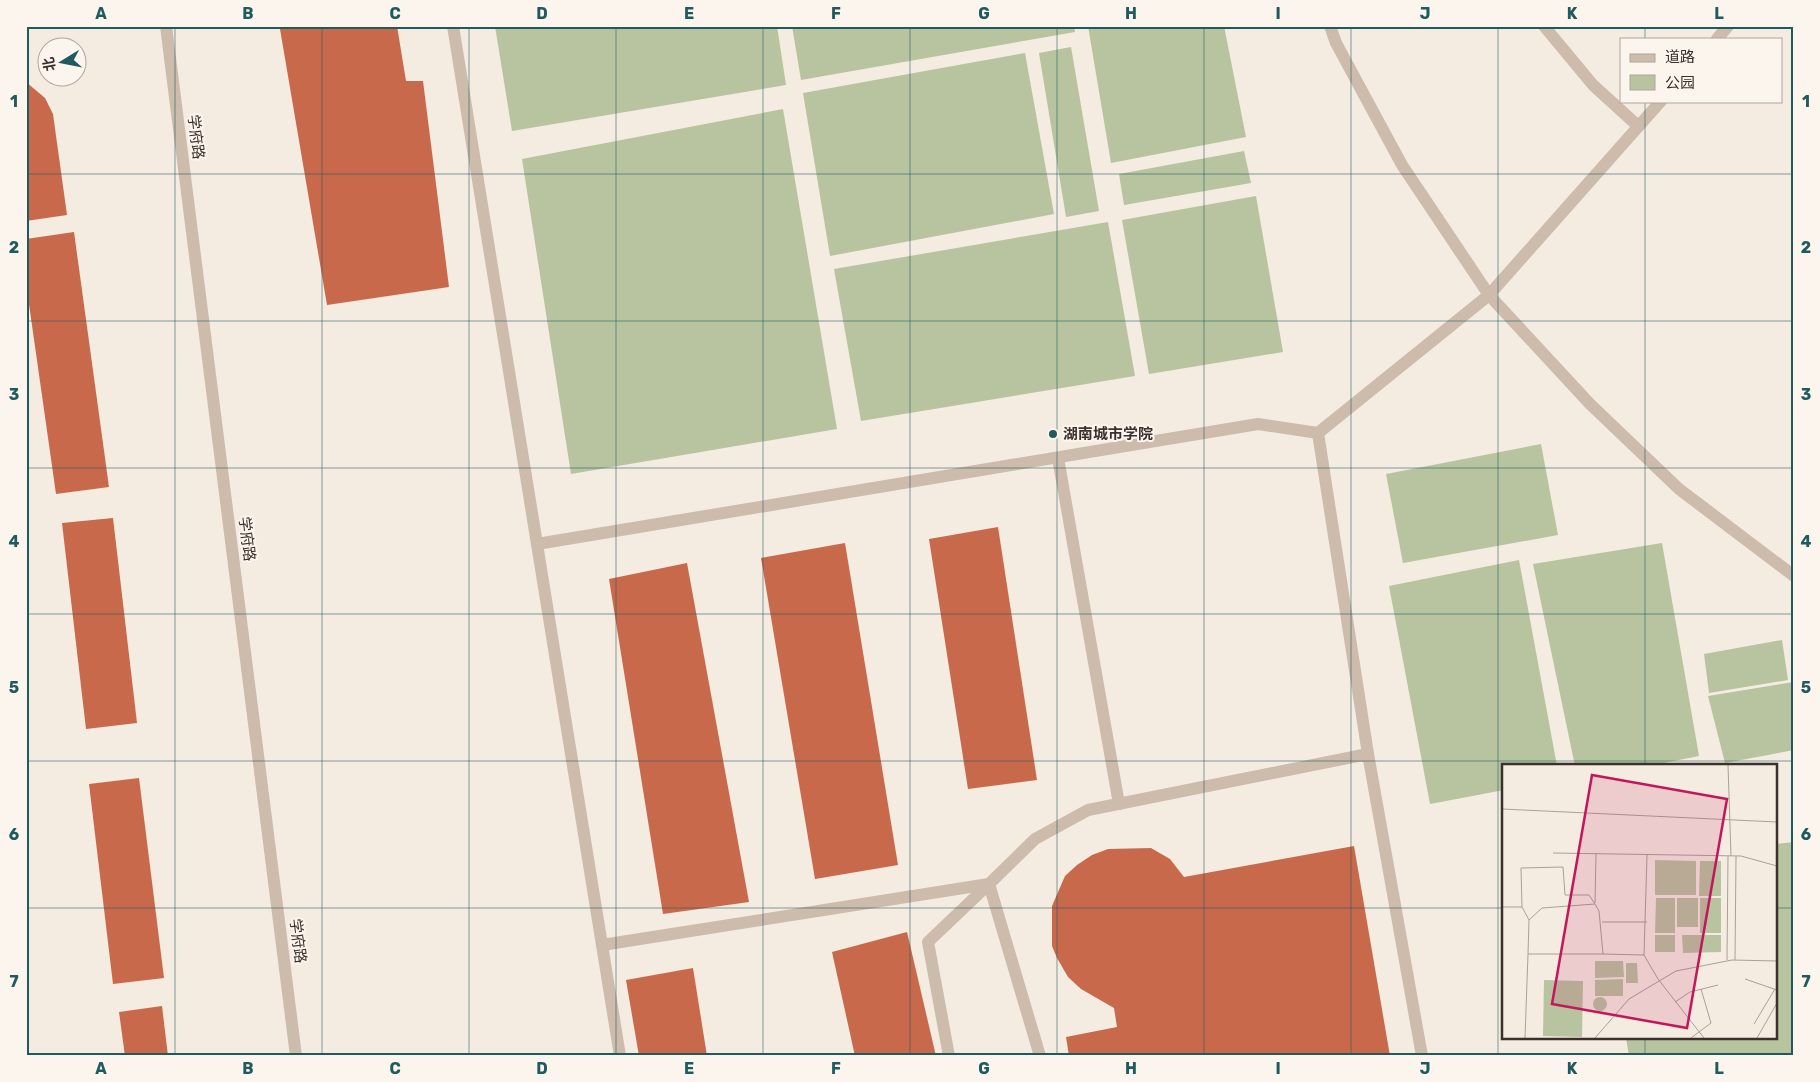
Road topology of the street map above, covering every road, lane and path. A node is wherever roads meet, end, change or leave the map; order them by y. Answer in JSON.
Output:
{"nodes":[{"id":1,"x":166,"y":26,"type":"edge"},
{"id":2,"x":453,"y":26,"type":"edge"},
{"id":3,"x":1330,"y":26,"type":"edge"},
{"id":4,"x":1544,"y":26,"type":"edge"},
{"id":5,"x":1728,"y":26,"type":"edge"},
{"id":6,"x":1717,"y":38,"type":"edge"},
{"id":7,"x":1660,"y":102,"type":"edge"},
{"id":8,"x":1638,"y":126,"type":"junction"},
{"id":9,"x":1489,"y":295,"type":"junction"},
{"id":10,"x":1318,"y":433,"type":"junction"},
{"id":11,"x":1058,"y":458,"type":"junction"},
{"id":12,"x":537,"y":544,"type":"junction"},
{"id":13,"x":1794,"y":576,"type":"edge"},
{"id":14,"x":1368,"y":754,"type":"junction"},
{"id":15,"x":1119,"y":804,"type":"junction"},
{"id":16,"x":989,"y":884,"type":"junction"},
{"id":17,"x":602,"y":945,"type":"junction"},
{"id":18,"x":296,"y":1056,"type":"edge"},
{"id":19,"x":620,"y":1056,"type":"edge"},
{"id":20,"x":950,"y":1056,"type":"edge"},
{"id":21,"x":1040,"y":1056,"type":"edge"},
{"id":22,"x":1422,"y":1056,"type":"edge"}],
"edges":[{"from":1,"to":18,"type":"street","name":"学府路"},
{"from":2,"to":12,"type":"street"},
{"from":3,"to":9,"type":"street"},
{"from":4,"to":8,"type":"street"},
{"from":5,"to":6,"type":"street"},
{"from":7,"to":8,"type":"street"},
{"from":8,"to":9,"type":"street"},
{"from":9,"to":10,"type":"street"},
{"from":9,"to":13,"type":"street"},
{"from":10,"to":11,"type":"street"},
{"from":10,"to":14,"type":"street"},
{"from":11,"to":12,"type":"street"},
{"from":11,"to":15,"type":"street"},
{"from":12,"to":17,"type":"street"},
{"from":14,"to":15,"type":"street"},
{"from":14,"to":22,"type":"street"},
{"from":15,"to":16,"type":"street"},
{"from":16,"to":17,"type":"street"},
{"from":16,"to":20,"type":"street"},
{"from":16,"to":21,"type":"street"},
{"from":17,"to":19,"type":"street"}]}
